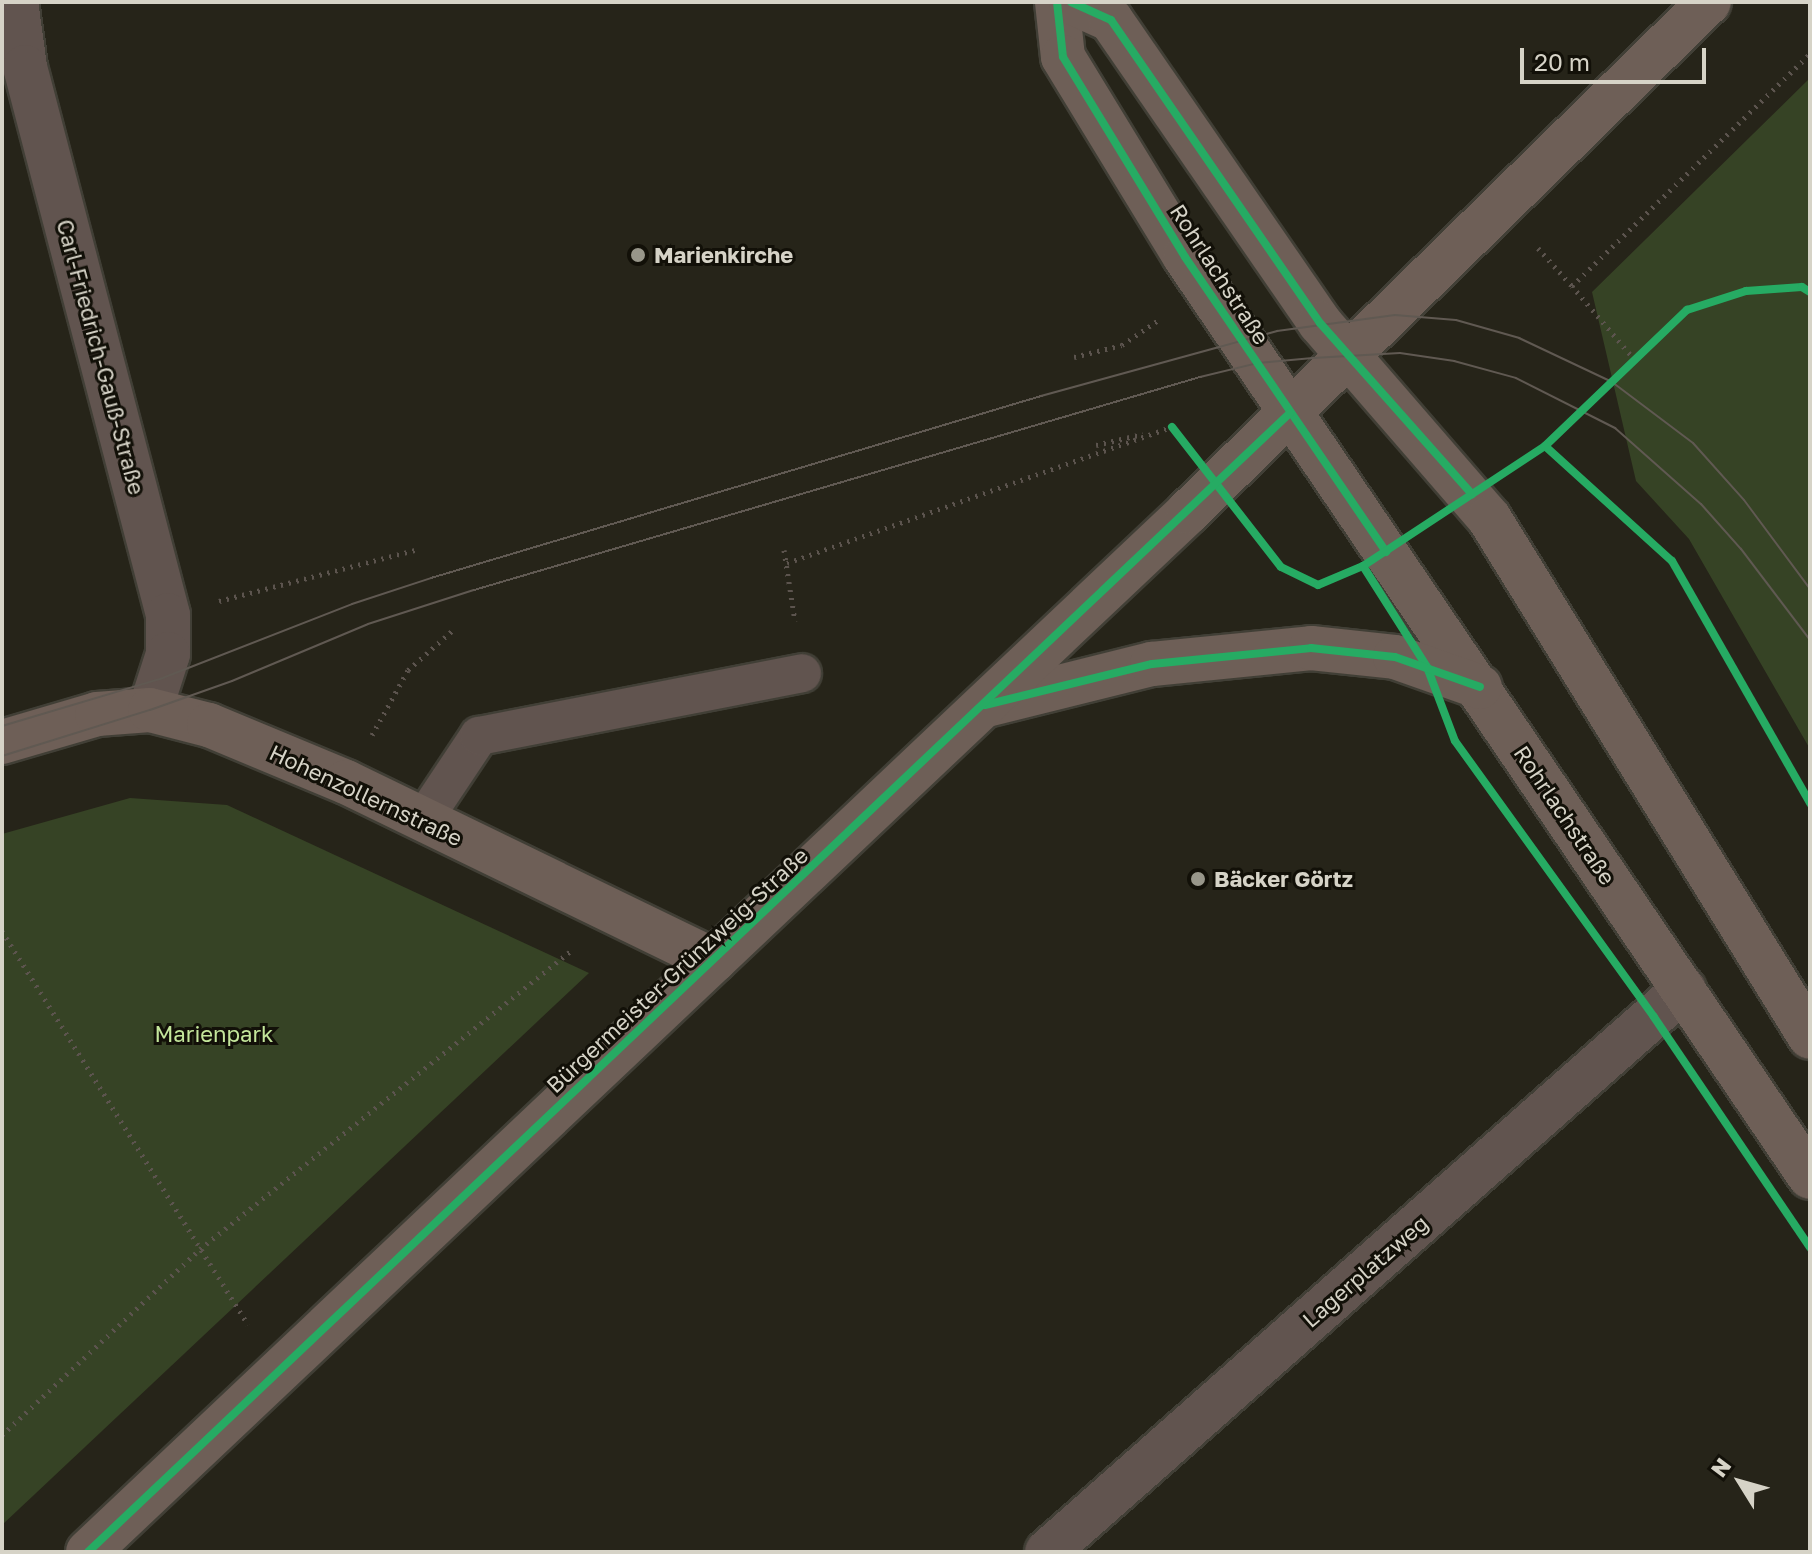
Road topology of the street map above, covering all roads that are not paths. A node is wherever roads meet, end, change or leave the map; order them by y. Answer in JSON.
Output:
{"nodes":[{"id":1,"x":16,"y":2,"type":"edge"},
{"id":2,"x":1057,"y":2,"type":"edge"},
{"id":3,"x":1071,"y":2,"type":"edge"},
{"id":4,"x":1709,"y":2,"type":"edge"},
{"id":5,"x":1348,"y":356,"type":"junction"},
{"id":6,"x":1290,"y":413,"type":"junction"},
{"id":7,"x":802,"y":673,"type":"road end"},
{"id":8,"x":1480,"y":687,"type":"junction"},
{"id":9,"x":981,"y":707,"type":"junction"},
{"id":10,"x":150,"y":710,"type":"junction"},
{"id":11,"x":2,"y":742,"type":"edge"},
{"id":12,"x":423,"y":820,"type":"junction"},
{"id":13,"x":714,"y":961,"type":"junction"},
{"id":14,"x":1684,"y":989,"type":"junction"},
{"id":15,"x":1810,"y":1037,"type":"edge"},
{"id":16,"x":1810,"y":1177,"type":"edge"},
{"id":17,"x":88,"y":1552,"type":"edge"},
{"id":18,"x":1047,"y":1552,"type":"edge"}],
"edges":[{"from":1,"to":10,"type":"street","name":"Carl-Friedrich-Gauß-Straße"},
{"from":2,"to":6,"type":"street","name":"Rohrlachstraße"},
{"from":3,"to":5,"type":"street"},
{"from":4,"to":5,"type":"street","name":"Bürgermeister-Grünzweig-Straße"},
{"from":5,"to":6,"type":"street","name":"Bürgermeister-Grünzweig-Straße"},
{"from":5,"to":15,"type":"street"},
{"from":6,"to":8,"type":"street","name":"Rohrlachstraße"},
{"from":6,"to":9,"type":"street","name":"Bürgermeister-Grünzweig-Straße"},
{"from":7,"to":12,"type":"lane"},
{"from":8,"to":9,"type":"street"},
{"from":8,"to":14,"type":"street","name":"Rohrlachstraße"},
{"from":9,"to":13,"type":"street","name":"Bürgermeister-Grünzweig-Straße"},
{"from":10,"to":11,"type":"street","name":"Hohenzollernstraße"},
{"from":10,"to":12,"type":"street","name":"Hohenzollernstraße"},
{"from":12,"to":13,"type":"street","name":"Hohenzollernstraße"},
{"from":13,"to":17,"type":"street","name":"Bürgermeister-Grünzweig-Straße"},
{"from":14,"to":16,"type":"street","name":"Rohrlachstraße"},
{"from":14,"to":18,"type":"street","name":"Lagerplatzweg"}]}
